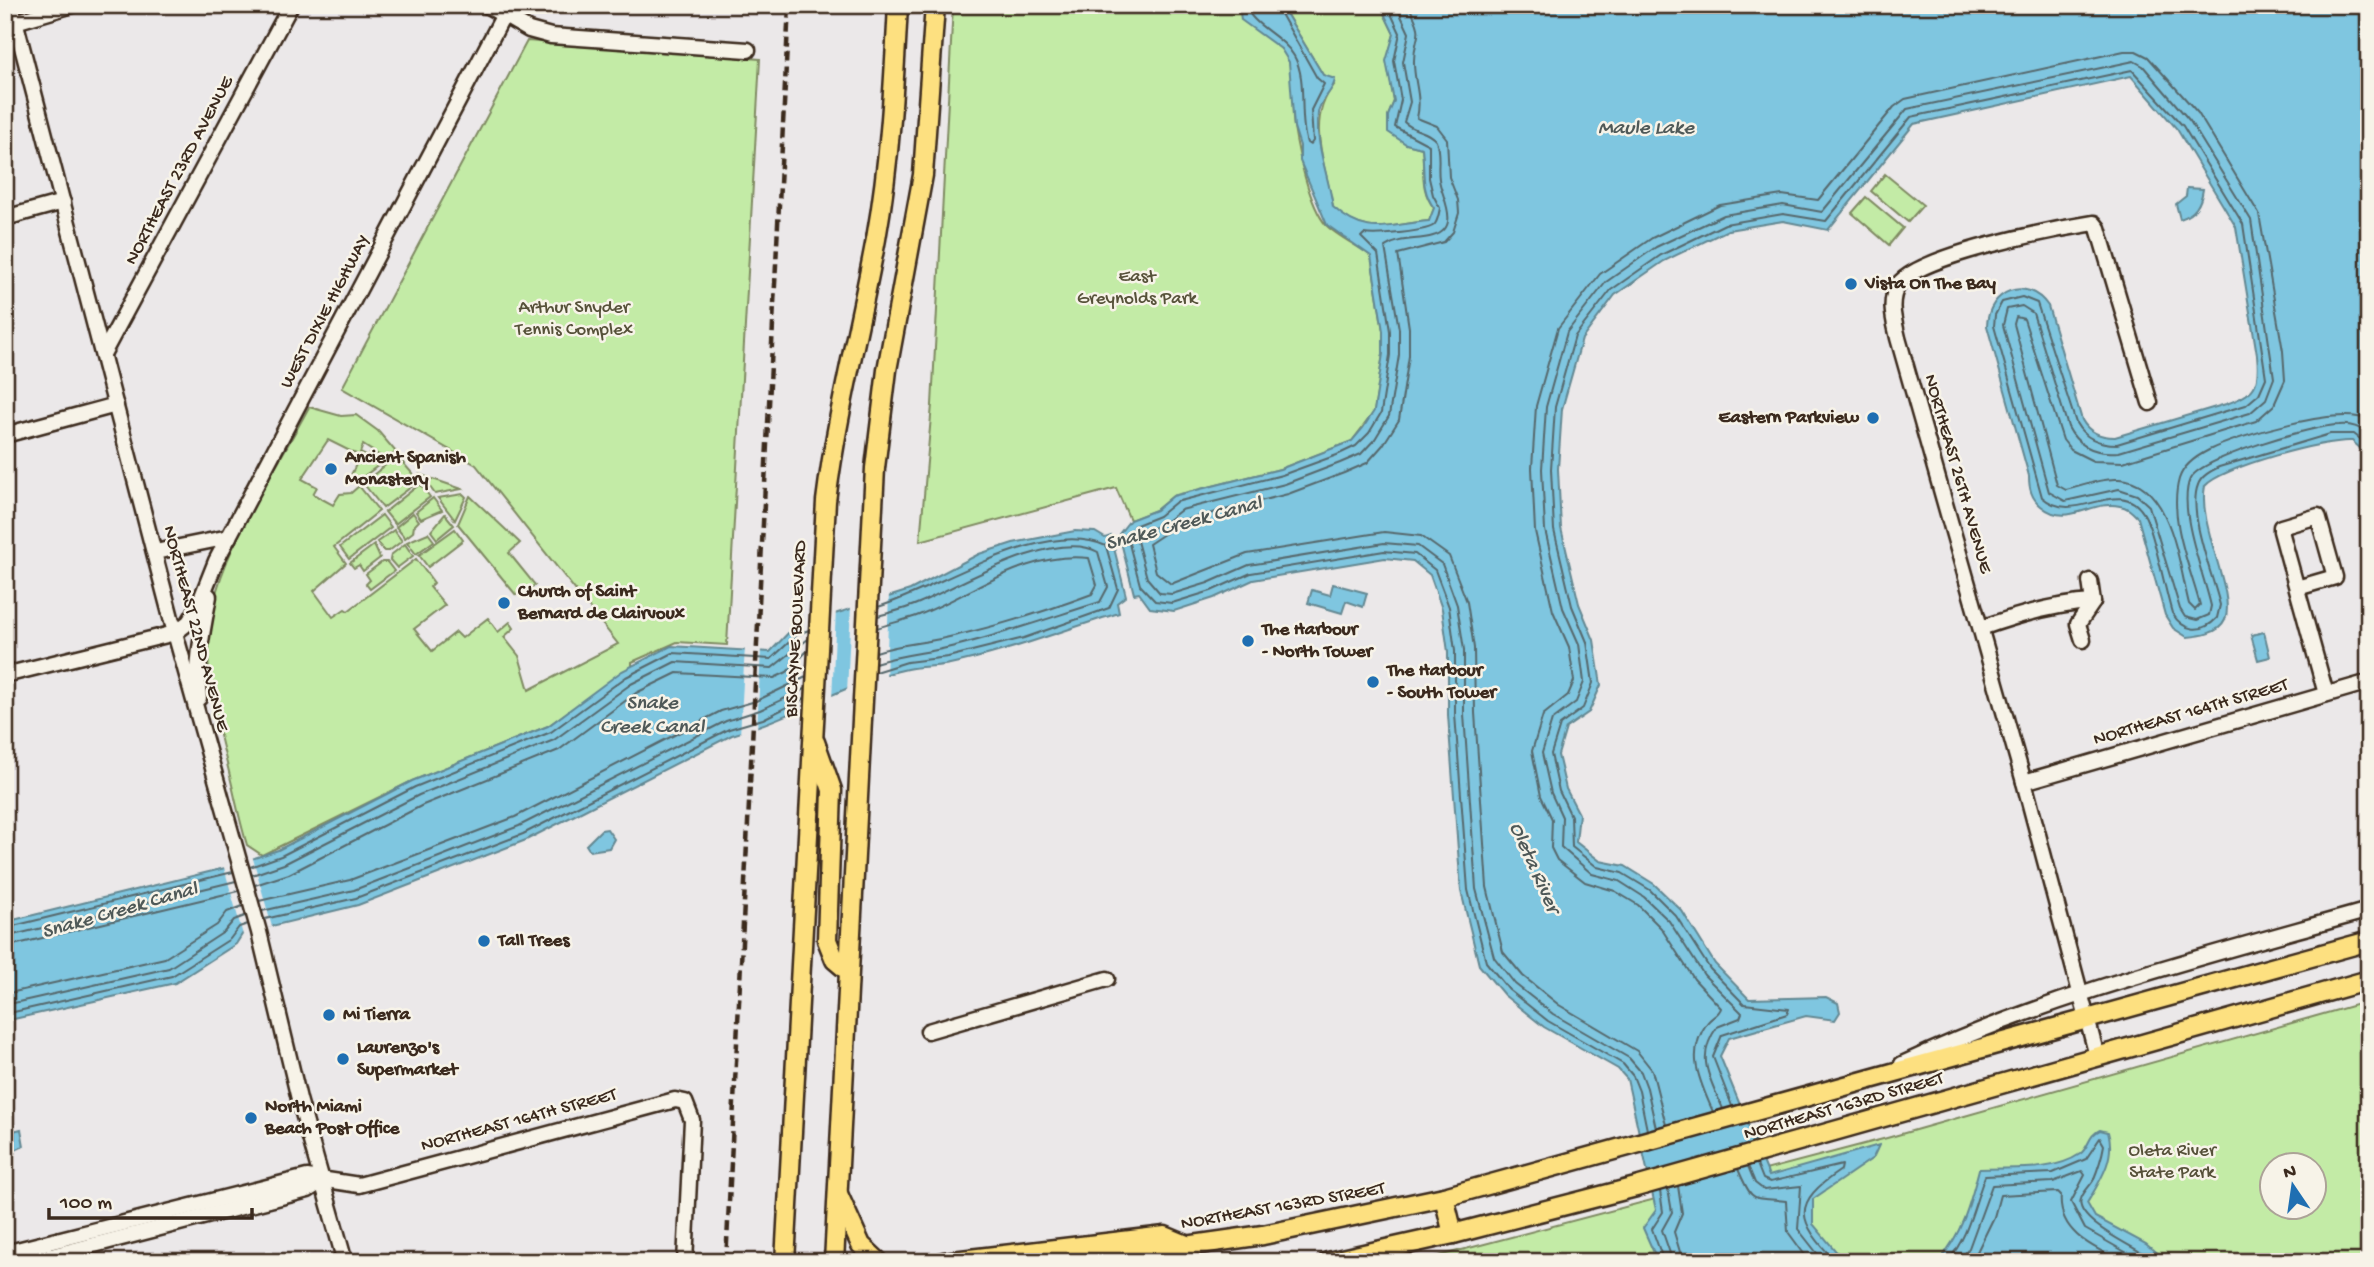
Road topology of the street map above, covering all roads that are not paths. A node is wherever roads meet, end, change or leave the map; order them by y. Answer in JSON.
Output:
{"nodes":[{"id":1,"x":11,"y":5,"type":"edge"},
{"id":2,"x":73,"y":5,"type":"edge"},
{"id":3,"x":291,"y":5,"type":"edge"},
{"id":4,"x":486,"y":5,"type":"edge"},
{"id":5,"x":898,"y":5,"type":"edge"},
{"id":6,"x":935,"y":5,"type":"edge"},
{"id":7,"x":507,"y":10,"type":"edge"},
{"id":8,"x":10,"y":24,"type":"edge"},
{"id":9,"x":748,"y":50,"type":"dead end"},
{"id":10,"x":63,"y":202,"type":"junction"},
{"id":11,"x":5,"y":218,"type":"edge"},
{"id":12,"x":103,"y":354,"type":"junction"},
{"id":13,"x":2150,"y":403,"type":"dead end"},
{"id":14,"x":116,"y":405,"type":"junction"},
{"id":15,"x":5,"y":435,"type":"edge"},
{"id":16,"x":229,"y":537,"type":"junction"},
{"id":17,"x":155,"y":552,"type":"junction"},
{"id":18,"x":216,"y":561,"type":"junction"},
{"id":19,"x":2090,"y":580,"type":"dead end"},
{"id":20,"x":2297,"y":588,"type":"junction"},
{"id":21,"x":2093,"y":602,"type":"junction"},
{"id":22,"x":1981,"y":628,"type":"junction"},
{"id":23,"x":174,"y":633,"type":"junction"},
{"id":24,"x":2083,"y":640,"type":"dead end"},
{"id":25,"x":5,"y":675,"type":"edge"},
{"id":26,"x":2369,"y":682,"type":"edge"},
{"id":27,"x":2326,"y":694,"type":"junction"},
{"id":28,"x":812,"y":732,"type":"junction"},
{"id":29,"x":205,"y":741,"type":"junction"},
{"id":30,"x":2024,"y":782,"type":"junction"},
{"id":31,"x":2369,"y":910,"type":"edge"},
{"id":32,"x":2369,"y":941,"type":"edge"},
{"id":33,"x":848,"y":971,"type":"junction"},
{"id":34,"x":1107,"y":979,"type":"dead end"},
{"id":35,"x":2369,"y":980,"type":"edge"},
{"id":36,"x":2081,"y":993,"type":"junction"},
{"id":37,"x":2088,"y":1020,"type":"junction"},
{"id":38,"x":928,"y":1031,"type":"dead end"},
{"id":39,"x":2097,"y":1056,"type":"junction"},
{"id":40,"x":1862,"y":1083,"type":"junction"},
{"id":41,"x":323,"y":1181,"type":"junction"},
{"id":42,"x":837,"y":1192,"type":"junction"},
{"id":43,"x":1444,"y":1197,"type":"junction"},
{"id":44,"x":1453,"y":1234,"type":"junction"},
{"id":45,"x":1189,"y":1246,"type":"junction"},
{"id":46,"x":5,"y":1253,"type":"edge"},
{"id":47,"x":28,"y":1262,"type":"edge"},
{"id":48,"x":345,"y":1262,"type":"edge"},
{"id":49,"x":685,"y":1262,"type":"edge"},
{"id":50,"x":785,"y":1262,"type":"edge"},
{"id":51,"x":834,"y":1262,"type":"edge"},
{"id":52,"x":878,"y":1262,"type":"edge"},
{"id":53,"x":944,"y":1262,"type":"edge"},
{"id":54,"x":1074,"y":1262,"type":"edge"},
{"id":55,"x":1328,"y":1262,"type":"edge"}],
"edges":[{"from":1,"to":8,"type":"street","name":"NORTHEAST 22ND AVENUE"},
{"from":2,"to":8,"type":"street"},
{"from":3,"to":12,"type":"street","name":"NORTHEAST 23RD AVENUE"},
{"from":4,"to":7,"type":"street"},
{"from":5,"to":28,"type":"main road","name":"BISCAYNE BOULEVARD"},
{"from":6,"to":33,"type":"main road"},
{"from":7,"to":9,"type":"street"},
{"from":7,"to":16,"type":"street","name":"WEST DIXIE HIGHWAY"},
{"from":8,"to":10,"type":"street","name":"NORTHEAST 22ND AVENUE"},
{"from":10,"to":11,"type":"street"},
{"from":10,"to":12,"type":"street","name":"NORTHEAST 22ND AVENUE"},
{"from":12,"to":14,"type":"street","name":"NORTHEAST 22ND AVENUE"},
{"from":13,"to":22,"type":"street","name":"NORTHEAST 26TH AVENUE"},
{"from":14,"to":15,"type":"street"},
{"from":14,"to":17,"type":"street","name":"NORTHEAST 22ND AVENUE"},
{"from":16,"to":17,"type":"street"},
{"from":16,"to":18,"type":"street","name":"WEST DIXIE HIGHWAY"},
{"from":17,"to":23,"type":"street","name":"NORTHEAST 22ND AVENUE"},
{"from":18,"to":23,"type":"street","name":"WEST DIXIE HIGHWAY"},
{"from":18,"to":29,"type":"street"},
{"from":19,"to":21,"type":"street"},
{"from":20,"to":20,"type":"street"},
{"from":20,"to":27,"type":"street"},
{"from":21,"to":22,"type":"street"},
{"from":21,"to":24,"type":"street"},
{"from":22,"to":30,"type":"street","name":"NORTHEAST 26TH AVENUE"},
{"from":23,"to":25,"type":"street"},
{"from":23,"to":29,"type":"street","name":"NORTHEAST 22ND AVENUE"},
{"from":26,"to":27,"type":"street","name":"NORTHEAST 164TH STREET"},
{"from":27,"to":30,"type":"street","name":"NORTHEAST 164TH STREET"},
{"from":28,"to":33,"type":"main road"},
{"from":28,"to":50,"type":"main road","name":"BISCAYNE BOULEVARD"},
{"from":29,"to":41,"type":"street","name":"NORTHEAST 22ND AVENUE"},
{"from":30,"to":36,"type":"street","name":"NORTHEAST 26TH AVENUE"},
{"from":31,"to":36,"type":"street","name":"NORTHEAST 163RD STREET"},
{"from":32,"to":37,"type":"main road","name":"NORTHEAST 163RD STREET"},
{"from":33,"to":42,"type":"main road"},
{"from":34,"to":38,"type":"street"},
{"from":35,"to":39,"type":"main road","name":"NORTHEAST 163RD STREET"},
{"from":36,"to":37,"type":"street","name":"NORTHEAST 26TH AVENUE"},
{"from":36,"to":40,"type":"street","name":"NORTHEAST 163RD STREET"},
{"from":37,"to":39,"type":"street","name":"NORTHEAST 26TH AVENUE"},
{"from":37,"to":40,"type":"main road","name":"NORTHEAST 163RD STREET"},
{"from":39,"to":44,"type":"main road","name":"NORTHEAST 163RD STREET"},
{"from":40,"to":43,"type":"main road","name":"NORTHEAST 163RD STREET"},
{"from":41,"to":46,"type":"street","name":"NORTHEAST 164TH STREET"},
{"from":41,"to":47,"type":"street"},
{"from":41,"to":48,"type":"street","name":"NORTHEAST 22ND AVENUE"},
{"from":41,"to":49,"type":"street","name":"NORTHEAST 164TH STREET"},
{"from":42,"to":51,"type":"main road"},
{"from":42,"to":52,"type":"main road"},
{"from":43,"to":44,"type":"main road"},
{"from":43,"to":45,"type":"main road","name":"NORTHEAST 163RD STREET"},
{"from":44,"to":55,"type":"main road","name":"NORTHEAST 163RD STREET"},
{"from":45,"to":53,"type":"main road"},
{"from":45,"to":54,"type":"main road","name":"NORTHEAST 163RD STREET"}]}
